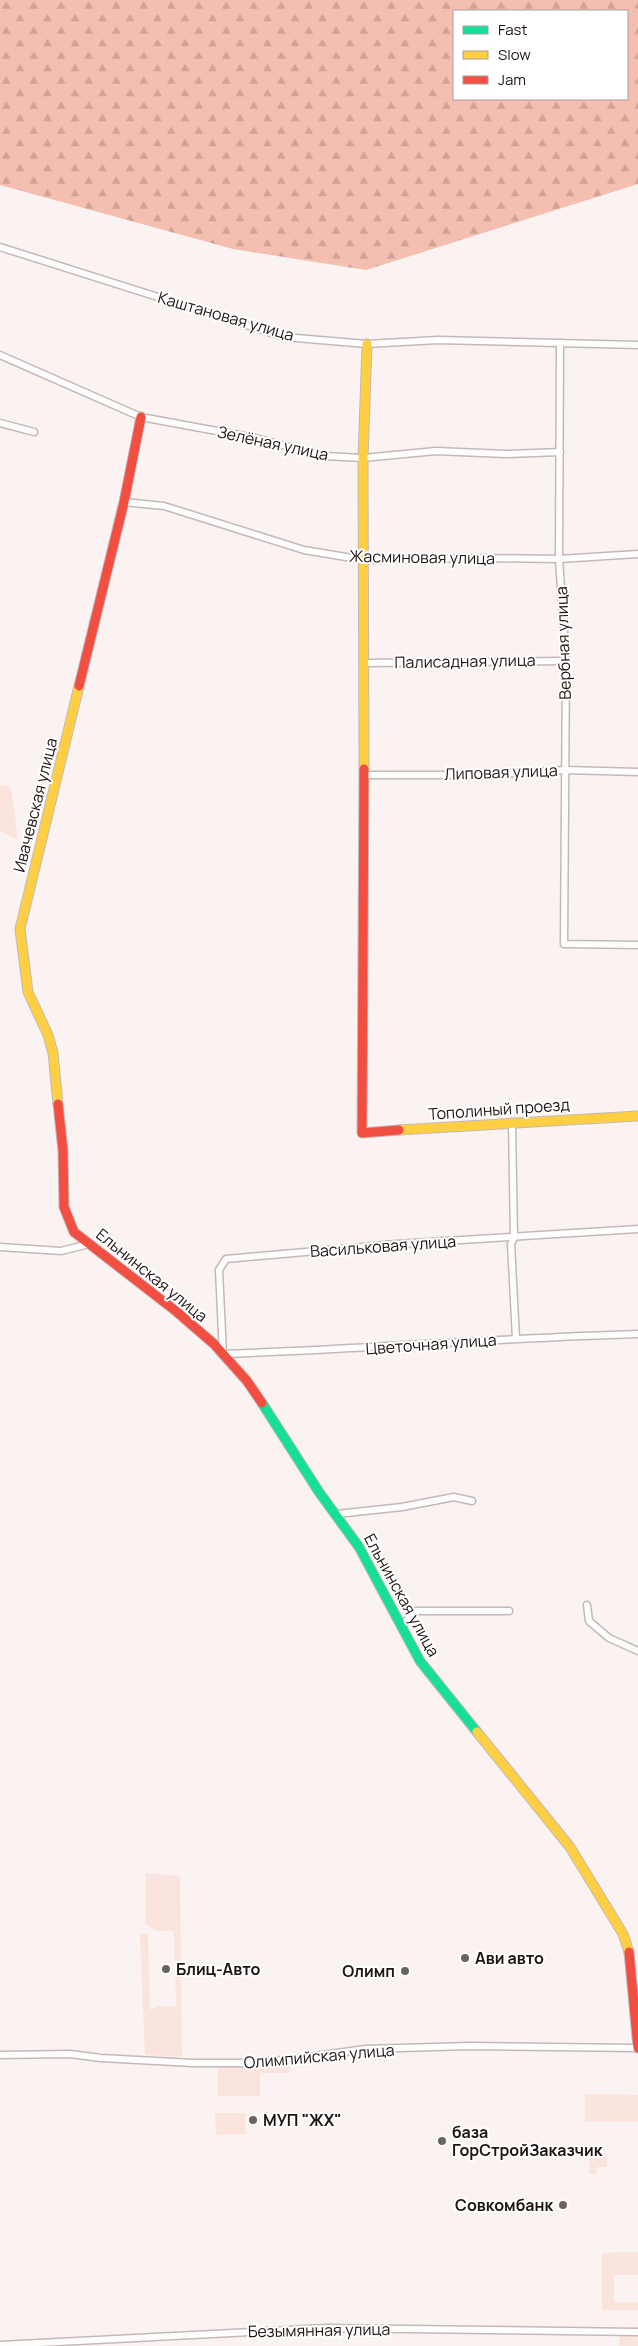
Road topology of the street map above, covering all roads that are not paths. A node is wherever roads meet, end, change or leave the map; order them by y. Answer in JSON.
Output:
{"nodes":[{"id":1,"x":0,"y":247,"type":"edge"},
{"id":2,"x":560,"y":343,"type":"junction"},
{"id":3,"x":367,"y":344,"type":"junction"},
{"id":4,"x":638,"y":345,"type":"edge"},
{"id":5,"x":0,"y":355,"type":"edge"},
{"id":6,"x":141,"y":416,"type":"junction"},
{"id":7,"x":0,"y":423,"type":"edge"},
{"id":8,"x":34,"y":432,"type":"dead end"},
{"id":9,"x":560,"y":452,"type":"junction"},
{"id":10,"x":363,"y":458,"type":"junction"},
{"id":11,"x":124,"y":502,"type":"junction"},
{"id":12,"x":638,"y":554,"type":"edge"},
{"id":13,"x":559,"y":559,"type":"junction"},
{"id":14,"x":364,"y":560,"type":"junction"},
{"id":15,"x":566,"y":661,"type":"junction"},
{"id":16,"x":365,"y":663,"type":"junction"},
{"id":17,"x":565,"y":770,"type":"junction"},
{"id":18,"x":638,"y":772,"type":"edge"},
{"id":19,"x":364,"y":775,"type":"junction"},
{"id":20,"x":638,"y":946,"type":"edge"},
{"id":21,"x":638,"y":1116,"type":"edge"},
{"id":22,"x":512,"y":1122,"type":"junction"},
{"id":23,"x":638,"y":1229,"type":"edge"},
{"id":24,"x":74,"y":1232,"type":"joint"},
{"id":25,"x":514,"y":1238,"type":"junction"},
{"id":26,"x":89,"y":1244,"type":"junction"},
{"id":27,"x":0,"y":1247,"type":"edge"},
{"id":28,"x":638,"y":1334,"type":"edge"},
{"id":29,"x":516,"y":1338,"type":"junction"},
{"id":30,"x":223,"y":1354,"type":"junction"},
{"id":31,"x":472,"y":1501,"type":"dead end"},
{"id":32,"x":337,"y":1514,"type":"junction"},
{"id":33,"x":587,"y":1605,"type":"dead end"},
{"id":34,"x":509,"y":1611,"type":"dead end"},
{"id":35,"x":401,"y":1627,"type":"junction"},
{"id":36,"x":638,"y":1651,"type":"edge"},
{"id":37,"x":638,"y":2048,"type":"edge"},
{"id":38,"x":0,"y":2055,"type":"edge"},
{"id":39,"x":638,"y":2332,"type":"edge"},
{"id":40,"x":0,"y":2345,"type":"edge"}],
"edges":[{"from":1,"to":3,"type":"street","name":"Каштановая улица"},
{"from":2,"to":3,"type":"street","name":"Каштановая улица"},
{"from":2,"to":4,"type":"street","name":"Каштановая улица"},
{"from":2,"to":9,"type":"street","name":"Вербная улица"},
{"from":3,"to":10,"type":"street"},
{"from":5,"to":6,"type":"street","name":"Зелёная улица"},
{"from":6,"to":10,"type":"street","name":"Зелёная улица"},
{"from":6,"to":11,"type":"street","name":"Ивачевская улица"},
{"from":7,"to":8,"type":"street"},
{"from":9,"to":10,"type":"street","name":"Зелёная улица"},
{"from":9,"to":13,"type":"street","name":"Вербная улица"},
{"from":10,"to":14,"type":"street"},
{"from":11,"to":14,"type":"street","name":"Жасминовая улица"},
{"from":11,"to":24,"type":"street","name":"Ивачевская улица"},
{"from":12,"to":13,"type":"street","name":"Жасминовая улица"},
{"from":13,"to":14,"type":"street","name":"Жасминовая улица"},
{"from":13,"to":15,"type":"street","name":"Вербная улица"},
{"from":14,"to":16,"type":"street"},
{"from":15,"to":16,"type":"street","name":"Палисадная улица"},
{"from":15,"to":17,"type":"street","name":"Вербная улица"},
{"from":16,"to":19,"type":"street"},
{"from":17,"to":18,"type":"street","name":"Липовая улица"},
{"from":17,"to":19,"type":"street","name":"Липовая улица"},
{"from":17,"to":20,"type":"street","name":"Вербная улица"},
{"from":19,"to":22,"type":"street","name":"Тополиный проезд"},
{"from":21,"to":22,"type":"street","name":"Тополиный проезд"},
{"from":22,"to":25,"type":"street"},
{"from":23,"to":25,"type":"street","name":"Васильковая улица"},
{"from":24,"to":26,"type":"street","name":"Ельнинская улица"},
{"from":25,"to":29,"type":"street"},
{"from":25,"to":30,"type":"street","name":"Васильковая улица"},
{"from":26,"to":27,"type":"street"},
{"from":26,"to":30,"type":"street","name":"Ельнинская улица"},
{"from":28,"to":29,"type":"street","name":"Цветочная улица"},
{"from":29,"to":30,"type":"street","name":"Цветочная улица"},
{"from":30,"to":32,"type":"street","name":"Ельнинская улица"},
{"from":31,"to":32,"type":"street"},
{"from":32,"to":35,"type":"street","name":"Ельнинская улица"},
{"from":33,"to":36,"type":"street"},
{"from":34,"to":35,"type":"street"},
{"from":35,"to":37,"type":"street","name":"Ельнинская улица"},
{"from":37,"to":38,"type":"street","name":"Олимпийская улица"},
{"from":39,"to":40,"type":"street","name":"Безымянная улица"}]}
